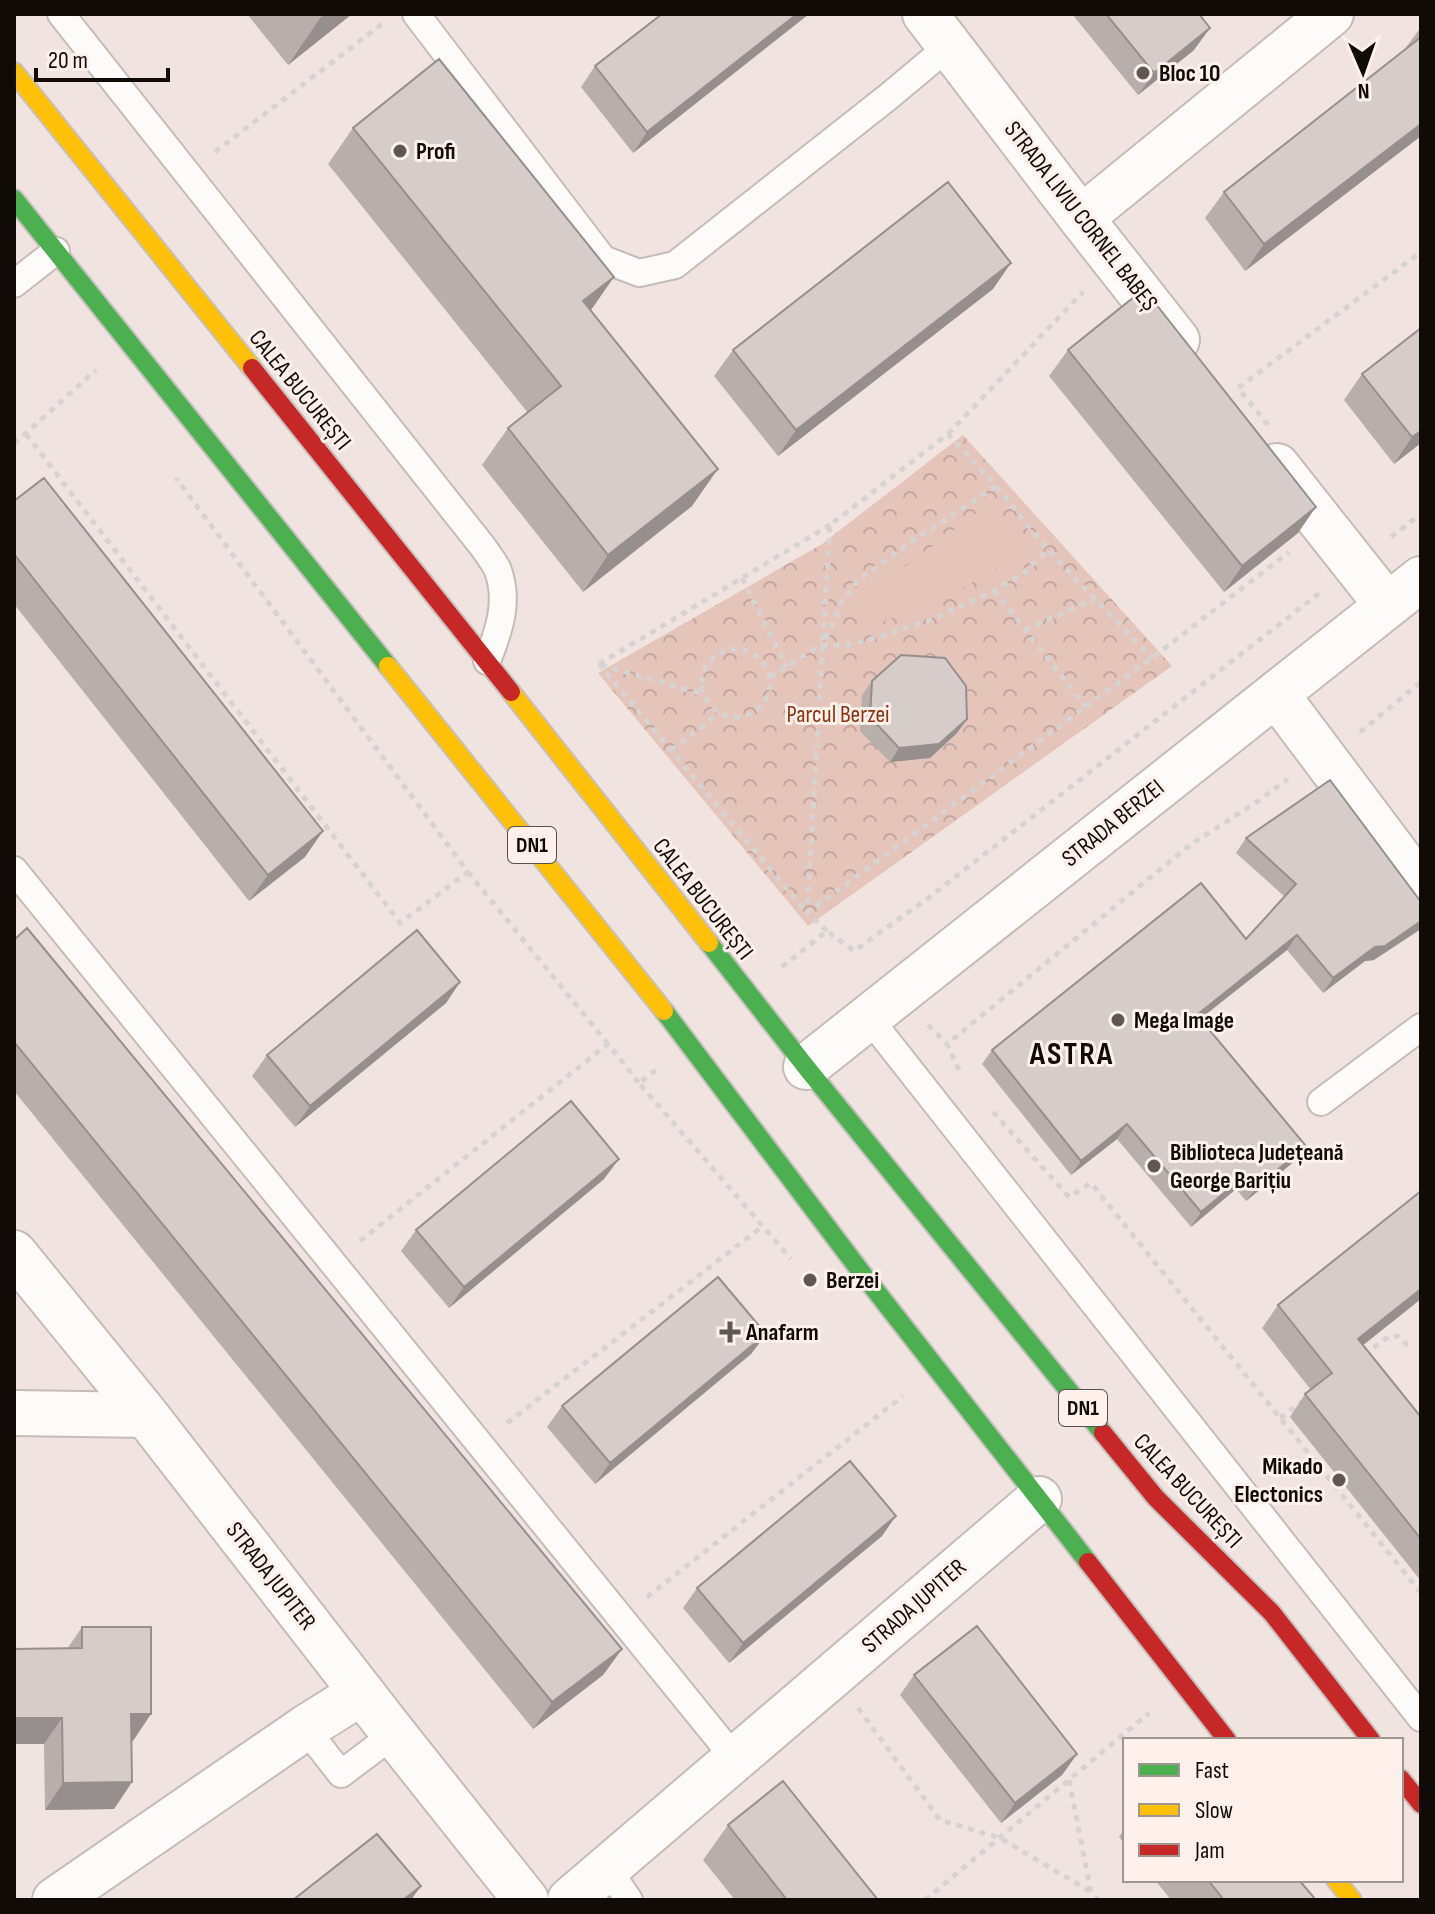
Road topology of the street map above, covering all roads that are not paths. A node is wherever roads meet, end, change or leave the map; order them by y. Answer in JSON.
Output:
{"nodes":[{"id":1,"x":61,"y":14,"type":"edge"},
{"id":2,"x":416,"y":14,"type":"edge"},
{"id":3,"x":1331,"y":14,"type":"edge"},
{"id":4,"x":937,"y":30,"type":"edge"},
{"id":5,"x":14,"y":72,"type":"edge"},
{"id":6,"x":14,"y":199,"type":"edge"},
{"id":7,"x":1081,"y":218,"type":"junction"},
{"id":8,"x":56,"y":251,"type":"junction"},
{"id":9,"x":14,"y":284,"type":"edge"},
{"id":10,"x":1200,"y":368,"type":"edge"},
{"id":11,"x":1267,"y":438,"type":"road end"},
{"id":12,"x":1411,"y":590,"type":"edge"},
{"id":13,"x":487,"y":661,"type":"junction"},
{"id":14,"x":1276,"y":694,"type":"junction"},
{"id":15,"x":14,"y":870,"type":"edge"},
{"id":16,"x":1421,"y":887,"type":"edge"},
{"id":17,"x":868,"y":1017,"type":"junction"},
{"id":18,"x":1421,"y":1027,"type":"edge"},
{"id":19,"x":806,"y":1067,"type":"junction"},
{"id":20,"x":1321,"y":1102,"type":"dead end"},
{"id":21,"x":14,"y":1253,"type":"edge"},
{"id":22,"x":14,"y":1413,"type":"edge"},
{"id":23,"x":146,"y":1415,"type":"junction"},
{"id":24,"x":1039,"y":1499,"type":"junction"},
{"id":25,"x":361,"y":1693,"type":"junction"},
{"id":26,"x":1421,"y":1718,"type":"edge"},
{"id":27,"x":305,"y":1728,"type":"junction"},
{"id":28,"x":394,"y":1734,"type":"junction"},
{"id":29,"x":1225,"y":1738,"type":"edge"},
{"id":30,"x":1369,"y":1738,"type":"edge"},
{"id":31,"x":736,"y":1760,"type":"junction"},
{"id":32,"x":1403,"y":1782,"type":"edge"},
{"id":33,"x":1421,"y":1804,"type":"edge"},
{"id":34,"x":1338,"y":1882,"type":"edge"},
{"id":35,"x":618,"y":1884,"type":"edge"},
{"id":36,"x":55,"y":1900,"type":"edge"},
{"id":37,"x":526,"y":1900,"type":"edge"},
{"id":38,"x":570,"y":1900,"type":"edge"},
{"id":39,"x":1352,"y":1900,"type":"edge"}],
"edges":[{"from":1,"to":13,"type":"lane"},
{"from":2,"to":4,"type":"lane"},
{"from":3,"to":7,"type":"street"},
{"from":4,"to":7,"type":"street","name":"STRADA LIVIU CORNEL BABEȘ"},
{"from":5,"to":13,"type":"main road","name":"CALEA BUCUREȘTI","number":"DN1"},
{"from":6,"to":8,"type":"main road","number":"DN1"},
{"from":7,"to":10,"type":"street","name":"STRADA LIVIU CORNEL BABEȘ"},
{"from":8,"to":9,"type":"lane"},
{"from":8,"to":24,"type":"main road","number":"DN1"},
{"from":11,"to":12,"type":"street"},
{"from":12,"to":14,"type":"street","name":"STRADA BERZEI"},
{"from":13,"to":19,"type":"main road","name":"CALEA BUCUREȘTI","number":"DN1"},
{"from":14,"to":16,"type":"street"},
{"from":14,"to":17,"type":"street","name":"STRADA BERZEI"},
{"from":15,"to":31,"type":"lane"},
{"from":17,"to":19,"type":"street","name":"STRADA BERZEI"},
{"from":17,"to":26,"type":"lane"},
{"from":18,"to":20,"type":"lane"},
{"from":19,"to":30,"type":"main road","name":"CALEA BUCUREȘTI","number":"DN1"},
{"from":21,"to":23,"type":"street","name":"STRADA JUPITER"},
{"from":22,"to":23,"type":"street"},
{"from":23,"to":25,"type":"street","name":"STRADA JUPITER"},
{"from":24,"to":29,"type":"main road","number":"DN1"},
{"from":24,"to":31,"type":"street","name":"STRADA JUPITER"},
{"from":25,"to":27,"type":"street"},
{"from":25,"to":28,"type":"street","name":"STRADA JUPITER"},
{"from":27,"to":28,"type":"lane"},
{"from":27,"to":36,"type":"street"},
{"from":28,"to":37,"type":"street","name":"STRADA JUPITER"},
{"from":31,"to":35,"type":"street","name":"STRADA JUPITER"},
{"from":32,"to":33,"type":"main road"},
{"from":34,"to":39,"type":"main road"},
{"from":35,"to":38,"type":"street","name":"STRADA JUPITER"}]}
